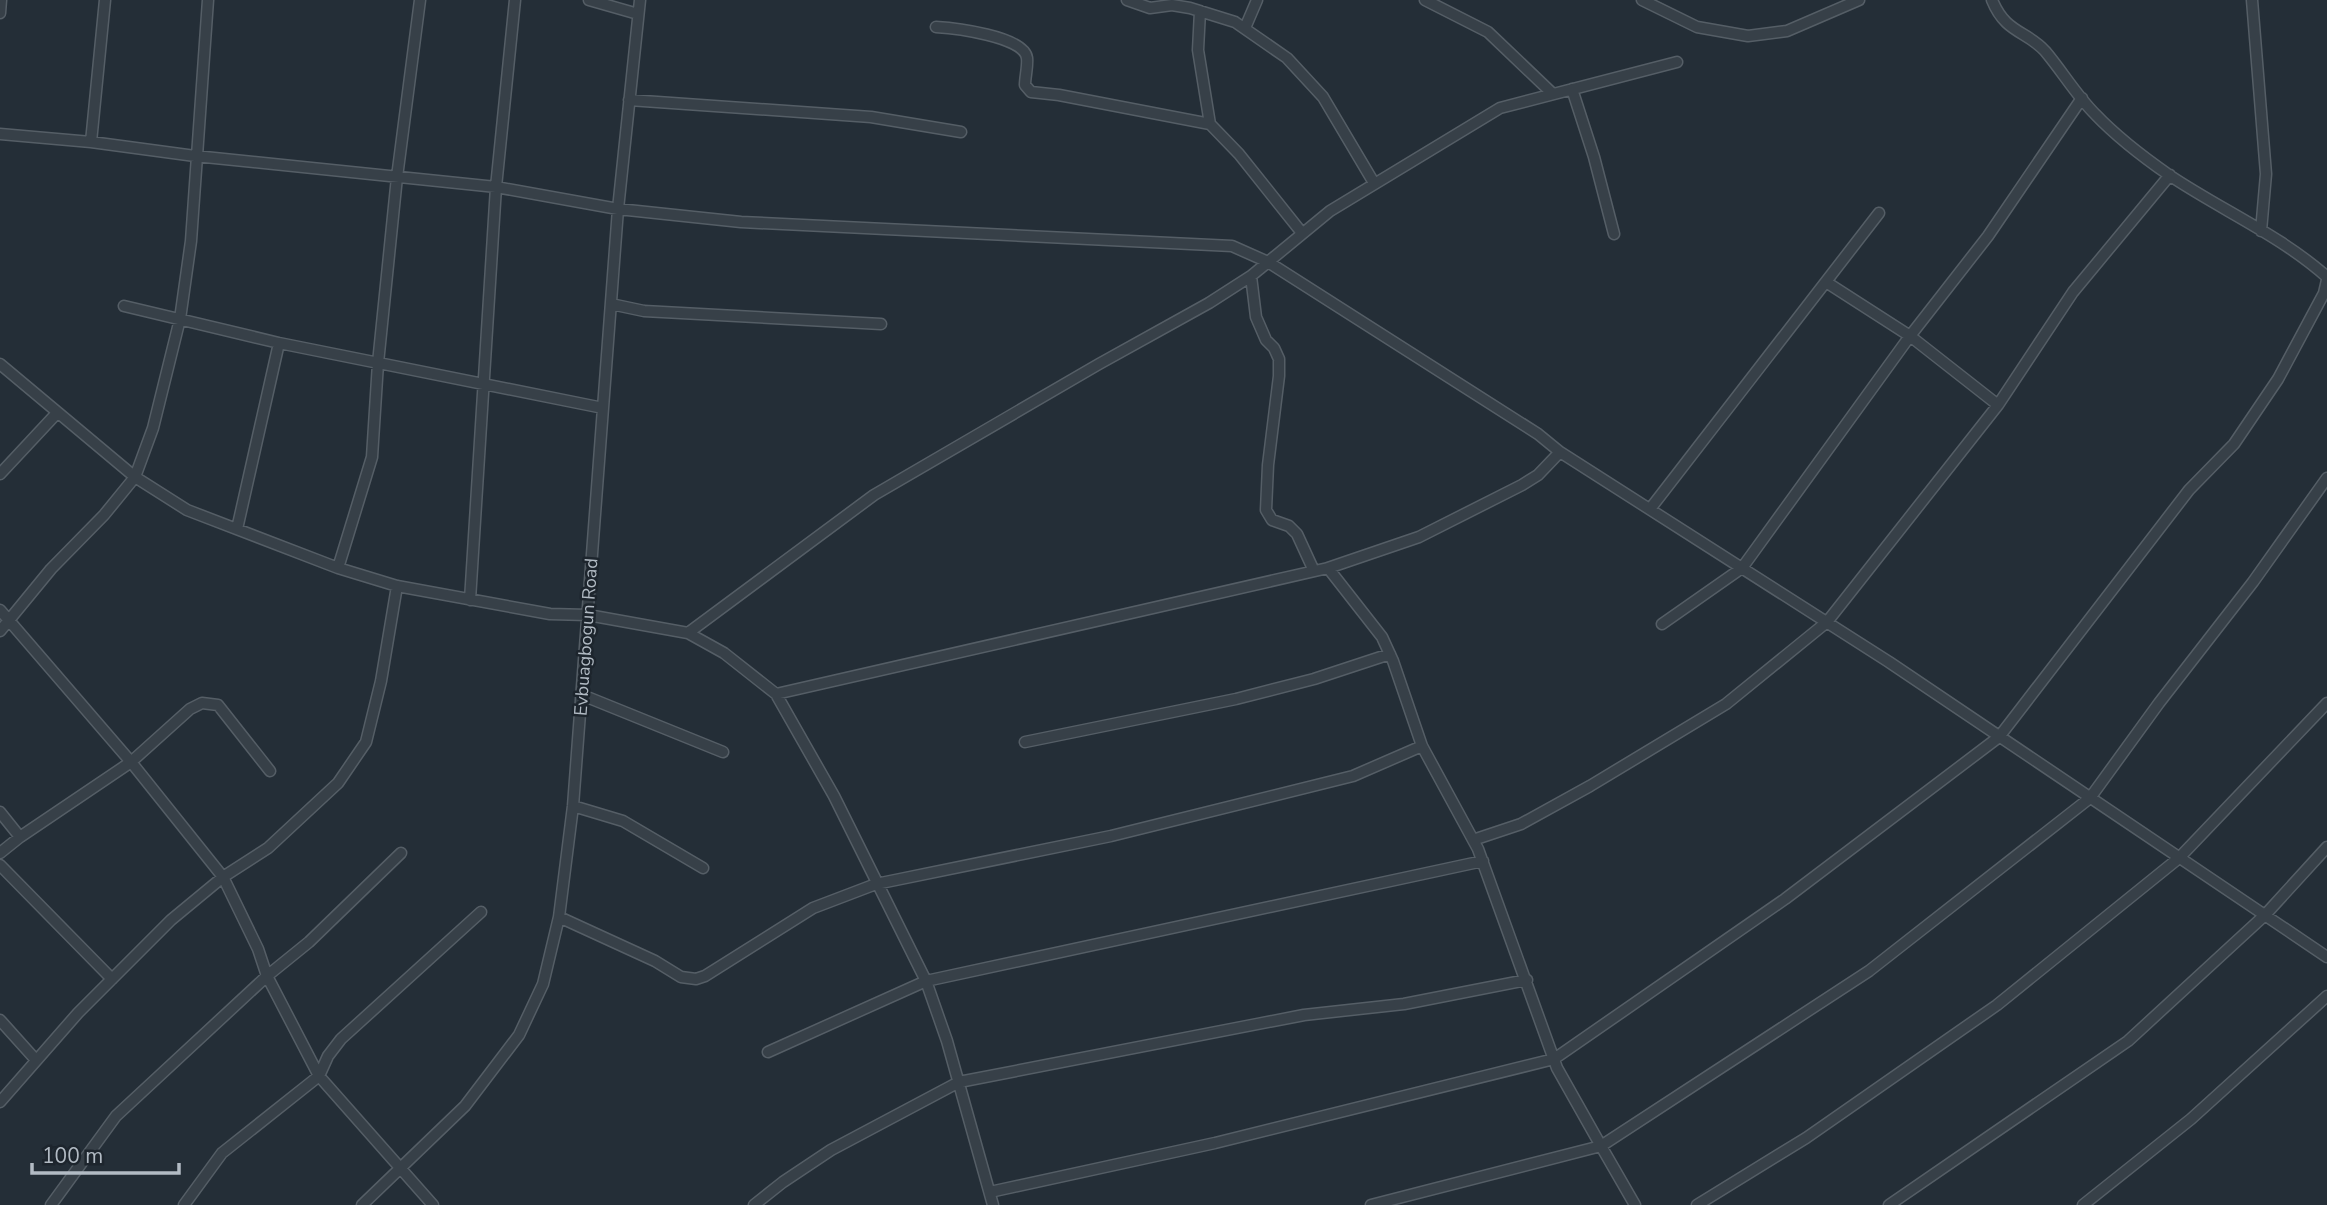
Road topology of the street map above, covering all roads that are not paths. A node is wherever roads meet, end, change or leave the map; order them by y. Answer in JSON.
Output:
{"nodes":[{"id":1,"x":1,"y":0,"type":"edge"},
{"id":2,"x":105,"y":0,"type":"edge"},
{"id":3,"x":208,"y":0,"type":"edge"},
{"id":4,"x":420,"y":0,"type":"edge"},
{"id":5,"x":515,"y":0,"type":"edge"},
{"id":6,"x":589,"y":0,"type":"edge"},
{"id":7,"x":640,"y":0,"type":"edge"},
{"id":8,"x":1127,"y":0,"type":"edge"},
{"id":9,"x":1257,"y":0,"type":"edge"},
{"id":10,"x":1425,"y":0,"type":"edge"},
{"id":11,"x":1642,"y":0,"type":"edge"},
{"id":12,"x":1859,"y":0,"type":"edge"},
{"id":13,"x":1992,"y":0,"type":"edge"},
{"id":14,"x":2252,"y":0,"type":"edge"},
{"id":15,"x":1200,"y":11,"type":"junction"},
{"id":16,"x":0,"y":13,"type":"edge"},
{"id":17,"x":638,"y":14,"type":"junction"},
{"id":18,"x":936,"y":27,"type":"dead end"},
{"id":19,"x":1245,"y":28,"type":"junction"},
{"id":20,"x":1677,"y":62,"type":"dead end"},
{"id":21,"x":1572,"y":89,"type":"junction"},
{"id":22,"x":1553,"y":94,"type":"junction"},
{"id":23,"x":2082,"y":98,"type":"junction"},
{"id":24,"x":629,"y":100,"type":"junction"},
{"id":25,"x":1210,"y":124,"type":"junction"},
{"id":26,"x":961,"y":132,"type":"dead end"},
{"id":27,"x":0,"y":134,"type":"edge"},
{"id":28,"x":91,"y":142,"type":"junction"},
{"id":29,"x":195,"y":156,"type":"junction"},
{"id":30,"x":2170,"y":175,"type":"junction"},
{"id":31,"x":397,"y":177,"type":"junction"},
{"id":32,"x":1374,"y":183,"type":"junction"},
{"id":33,"x":496,"y":187,"type":"junction"},
{"id":34,"x":618,"y":209,"type":"junction"},
{"id":35,"x":1879,"y":214,"type":"dead end"},
{"id":36,"x":2261,"y":231,"type":"junction"},
{"id":37,"x":1302,"y":233,"type":"junction"},
{"id":38,"x":1614,"y":234,"type":"dead end"},
{"id":39,"x":1268,"y":262,"type":"junction"},
{"id":40,"x":1251,"y":276,"type":"junction"},
{"id":41,"x":2327,"y":279,"type":"edge"},
{"id":42,"x":1826,"y":282,"type":"junction"},
{"id":43,"x":611,"y":304,"type":"junction"},
{"id":44,"x":124,"y":306,"type":"dead end"},
{"id":45,"x":180,"y":319,"type":"junction"},
{"id":46,"x":881,"y":324,"type":"dead end"},
{"id":47,"x":1910,"y":336,"type":"junction"},
{"id":48,"x":279,"y":343,"type":"junction"},
{"id":49,"x":378,"y":363,"type":"junction"},
{"id":50,"x":0,"y":365,"type":"edge"},
{"id":51,"x":482,"y":383,"type":"junction"},
{"id":52,"x":1998,"y":405,"type":"junction"},
{"id":53,"x":603,"y":408,"type":"junction"},
{"id":54,"x":57,"y":413,"type":"junction"},
{"id":55,"x":1560,"y":452,"type":"junction"},
{"id":56,"x":0,"y":474,"type":"edge"},
{"id":57,"x":135,"y":477,"type":"junction"},
{"id":58,"x":2327,"y":478,"type":"edge"},
{"id":59,"x":1650,"y":509,"type":"junction"},
{"id":60,"x":237,"y":529,"type":"junction"},
{"id":61,"x":338,"y":568,"type":"junction"},
{"id":62,"x":1328,"y":568,"type":"junction"},
{"id":63,"x":1742,"y":568,"type":"junction"},
{"id":64,"x":1314,"y":571,"type":"junction"},
{"id":65,"x":397,"y":586,"type":"junction"},
{"id":66,"x":470,"y":600,"type":"junction"},
{"id":67,"x":0,"y":610,"type":"edge"},
{"id":68,"x":588,"y":615,"type":"junction"},
{"id":69,"x":10,"y":620,"type":"junction"},
{"id":70,"x":1827,"y":622,"type":"junction"},
{"id":71,"x":1662,"y":624,"type":"dead end"},
{"id":72,"x":0,"y":631,"type":"edge"},
{"id":73,"x":688,"y":633,"type":"junction"},
{"id":74,"x":1390,"y":654,"type":"junction"},
{"id":75,"x":776,"y":694,"type":"junction"},
{"id":76,"x":582,"y":695,"type":"junction"},
{"id":77,"x":2327,"y":703,"type":"edge"},
{"id":78,"x":1999,"y":737,"type":"junction"},
{"id":79,"x":1026,"y":742,"type":"dead end"},
{"id":80,"x":1422,"y":746,"type":"junction"},
{"id":81,"x":723,"y":752,"type":"dead end"},
{"id":82,"x":131,"y":762,"type":"junction"},
{"id":83,"x":270,"y":771,"type":"dead end"},
{"id":84,"x":2090,"y":798,"type":"junction"},
{"id":85,"x":573,"y":806,"type":"junction"},
{"id":86,"x":0,"y":812,"type":"edge"},
{"id":87,"x":20,"y":837,"type":"junction"},
{"id":88,"x":1473,"y":840,"type":"junction"},
{"id":89,"x":2327,"y":847,"type":"edge"},
{"id":90,"x":0,"y":853,"type":"edge"},
{"id":91,"x":401,"y":853,"type":"dead end"},
{"id":92,"x":2179,"y":858,"type":"junction"},
{"id":93,"x":1483,"y":861,"type":"junction"},
{"id":94,"x":0,"y":865,"type":"edge"},
{"id":95,"x":703,"y":868,"type":"dead end"},
{"id":96,"x":223,"y":877,"type":"junction"},
{"id":97,"x":876,"y":884,"type":"junction"},
{"id":98,"x":481,"y":912,"type":"dead end"},
{"id":99,"x":2265,"y":915,"type":"junction"},
{"id":100,"x":559,"y":918,"type":"junction"},
{"id":101,"x":2327,"y":957,"type":"edge"},
{"id":102,"x":267,"y":976,"type":"junction"},
{"id":103,"x":112,"y":979,"type":"junction"},
{"id":104,"x":1527,"y":980,"type":"junction"},
{"id":105,"x":926,"y":981,"type":"junction"},
{"id":106,"x":2327,"y":996,"type":"edge"},
{"id":107,"x":0,"y":1020,"type":"edge"},
{"id":108,"x":768,"y":1052,"type":"dead end"},
{"id":109,"x":36,"y":1059,"type":"junction"},
{"id":110,"x":1554,"y":1059,"type":"junction"},
{"id":111,"x":319,"y":1076,"type":"junction"},
{"id":112,"x":959,"y":1082,"type":"junction"},
{"id":113,"x":0,"y":1102,"type":"edge"},
{"id":114,"x":1601,"y":1146,"type":"junction"},
{"id":115,"x":399,"y":1169,"type":"junction"},
{"id":116,"x":990,"y":1192,"type":"junction"},
{"id":117,"x":51,"y":1205,"type":"edge"},
{"id":118,"x":184,"y":1205,"type":"edge"},
{"id":119,"x":362,"y":1205,"type":"edge"},
{"id":120,"x":433,"y":1205,"type":"edge"},
{"id":121,"x":754,"y":1205,"type":"edge"},
{"id":122,"x":993,"y":1205,"type":"edge"},
{"id":123,"x":1371,"y":1205,"type":"edge"},
{"id":124,"x":1635,"y":1205,"type":"edge"},
{"id":125,"x":1697,"y":1205,"type":"edge"},
{"id":126,"x":1889,"y":1205,"type":"edge"},
{"id":127,"x":2083,"y":1205,"type":"edge"}],
"edges":[{"from":1,"to":16,"type":"street"},
{"from":2,"to":28,"type":"street"},
{"from":3,"to":29,"type":"street"},
{"from":4,"to":31,"type":"street"},
{"from":5,"to":33,"type":"street"},
{"from":6,"to":17,"type":"street"},
{"from":7,"to":17,"type":"street","name":"Evbuagbogun Road"},
{"from":8,"to":15,"type":"street"},
{"from":9,"to":19,"type":"street"},
{"from":10,"to":22,"type":"street"},
{"from":11,"to":12,"type":"street"},
{"from":13,"to":23,"type":"street"},
{"from":14,"to":36,"type":"street"},
{"from":15,"to":19,"type":"street"},
{"from":15,"to":25,"type":"street"},
{"from":17,"to":24,"type":"street","name":"Evbuagbogun Road"},
{"from":18,"to":25,"type":"street"},
{"from":19,"to":32,"type":"street"},
{"from":20,"to":21,"type":"street"},
{"from":21,"to":22,"type":"street"},
{"from":21,"to":38,"type":"street"},
{"from":22,"to":32,"type":"street"},
{"from":23,"to":30,"type":"street"},
{"from":23,"to":47,"type":"street"},
{"from":24,"to":26,"type":"street"},
{"from":24,"to":34,"type":"street","name":"Evbuagbogun Road"},
{"from":25,"to":37,"type":"street"},
{"from":27,"to":28,"type":"street"},
{"from":28,"to":29,"type":"street"},
{"from":29,"to":31,"type":"street"},
{"from":29,"to":45,"type":"street"},
{"from":30,"to":36,"type":"street"},
{"from":30,"to":52,"type":"street"},
{"from":31,"to":33,"type":"street"},
{"from":31,"to":49,"type":"street"},
{"from":32,"to":37,"type":"street"},
{"from":33,"to":34,"type":"street"},
{"from":33,"to":51,"type":"street"},
{"from":34,"to":39,"type":"street"},
{"from":34,"to":43,"type":"street","name":"Evbuagbogun Road"},
{"from":35,"to":42,"type":"street"},
{"from":36,"to":41,"type":"street"},
{"from":37,"to":39,"type":"street"},
{"from":39,"to":40,"type":"street"},
{"from":39,"to":55,"type":"street"},
{"from":40,"to":64,"type":"street"},
{"from":40,"to":73,"type":"street"},
{"from":41,"to":78,"type":"street"},
{"from":42,"to":47,"type":"street"},
{"from":42,"to":59,"type":"street"},
{"from":43,"to":46,"type":"street"},
{"from":43,"to":53,"type":"street","name":"Evbuagbogun Road"},
{"from":44,"to":45,"type":"street"},
{"from":45,"to":48,"type":"street"},
{"from":45,"to":57,"type":"street"},
{"from":47,"to":52,"type":"street"},
{"from":47,"to":63,"type":"street"},
{"from":48,"to":49,"type":"street"},
{"from":48,"to":60,"type":"street"},
{"from":49,"to":51,"type":"street"},
{"from":49,"to":61,"type":"street"},
{"from":50,"to":54,"type":"street"},
{"from":51,"to":53,"type":"street"},
{"from":51,"to":66,"type":"street"},
{"from":52,"to":70,"type":"street"},
{"from":53,"to":68,"type":"street","name":"Evbuagbogun Road"},
{"from":54,"to":56,"type":"street"},
{"from":54,"to":57,"type":"street"},
{"from":55,"to":59,"type":"street"},
{"from":55,"to":62,"type":"street"},
{"from":57,"to":60,"type":"street"},
{"from":57,"to":69,"type":"street"},
{"from":58,"to":84,"type":"street"},
{"from":59,"to":63,"type":"street"},
{"from":60,"to":61,"type":"street"},
{"from":61,"to":65,"type":"street"},
{"from":62,"to":64,"type":"street"},
{"from":62,"to":74,"type":"street"},
{"from":63,"to":70,"type":"street"},
{"from":63,"to":71,"type":"street"},
{"from":64,"to":75,"type":"street"},
{"from":65,"to":66,"type":"street"},
{"from":65,"to":96,"type":"street"},
{"from":66,"to":68,"type":"street"},
{"from":67,"to":69,"type":"street"},
{"from":68,"to":73,"type":"street"},
{"from":68,"to":76,"type":"street","name":"Evbuagbogun Road"},
{"from":69,"to":72,"type":"street"},
{"from":69,"to":82,"type":"street"},
{"from":70,"to":78,"type":"street"},
{"from":70,"to":88,"type":"street"},
{"from":73,"to":75,"type":"street"},
{"from":74,"to":79,"type":"street"},
{"from":74,"to":80,"type":"street"},
{"from":75,"to":97,"type":"street"},
{"from":76,"to":81,"type":"street"},
{"from":76,"to":85,"type":"street","name":"Evbuagbogun Road"},
{"from":77,"to":92,"type":"street"},
{"from":78,"to":84,"type":"street"},
{"from":78,"to":110,"type":"street"},
{"from":80,"to":88,"type":"street"},
{"from":80,"to":97,"type":"street"},
{"from":82,"to":83,"type":"street"},
{"from":82,"to":87,"type":"street"},
{"from":82,"to":96,"type":"street"},
{"from":84,"to":92,"type":"street"},
{"from":84,"to":114,"type":"street"},
{"from":85,"to":95,"type":"street"},
{"from":85,"to":100,"type":"street","name":"Evbuagbogun Road"},
{"from":86,"to":87,"type":"street"},
{"from":87,"to":90,"type":"street"},
{"from":88,"to":93,"type":"street"},
{"from":89,"to":99,"type":"street"},
{"from":91,"to":102,"type":"street"},
{"from":92,"to":99,"type":"street"},
{"from":92,"to":125,"type":"street"},
{"from":93,"to":104,"type":"street"},
{"from":93,"to":105,"type":"street"},
{"from":94,"to":103,"type":"street"},
{"from":96,"to":102,"type":"street"},
{"from":96,"to":103,"type":"street"},
{"from":97,"to":100,"type":"street"},
{"from":97,"to":105,"type":"street"},
{"from":98,"to":111,"type":"street"},
{"from":99,"to":101,"type":"street"},
{"from":99,"to":126,"type":"street"},
{"from":100,"to":115,"type":"street","name":"Evbuagbogun Road"},
{"from":102,"to":111,"type":"street"},
{"from":102,"to":117,"type":"street"},
{"from":103,"to":109,"type":"street"},
{"from":104,"to":110,"type":"street"},
{"from":104,"to":112,"type":"street"},
{"from":105,"to":108,"type":"street"},
{"from":105,"to":112,"type":"street"},
{"from":106,"to":127,"type":"street"},
{"from":107,"to":109,"type":"street"},
{"from":109,"to":113,"type":"street"},
{"from":110,"to":114,"type":"street"},
{"from":110,"to":116,"type":"street"},
{"from":111,"to":115,"type":"street"},
{"from":111,"to":118,"type":"street"},
{"from":112,"to":116,"type":"street"},
{"from":112,"to":121,"type":"street"},
{"from":114,"to":123,"type":"street"},
{"from":114,"to":124,"type":"street"},
{"from":115,"to":119,"type":"street","name":"Evbuagbogun Road"},
{"from":115,"to":120,"type":"street"},
{"from":116,"to":122,"type":"street"}]}
